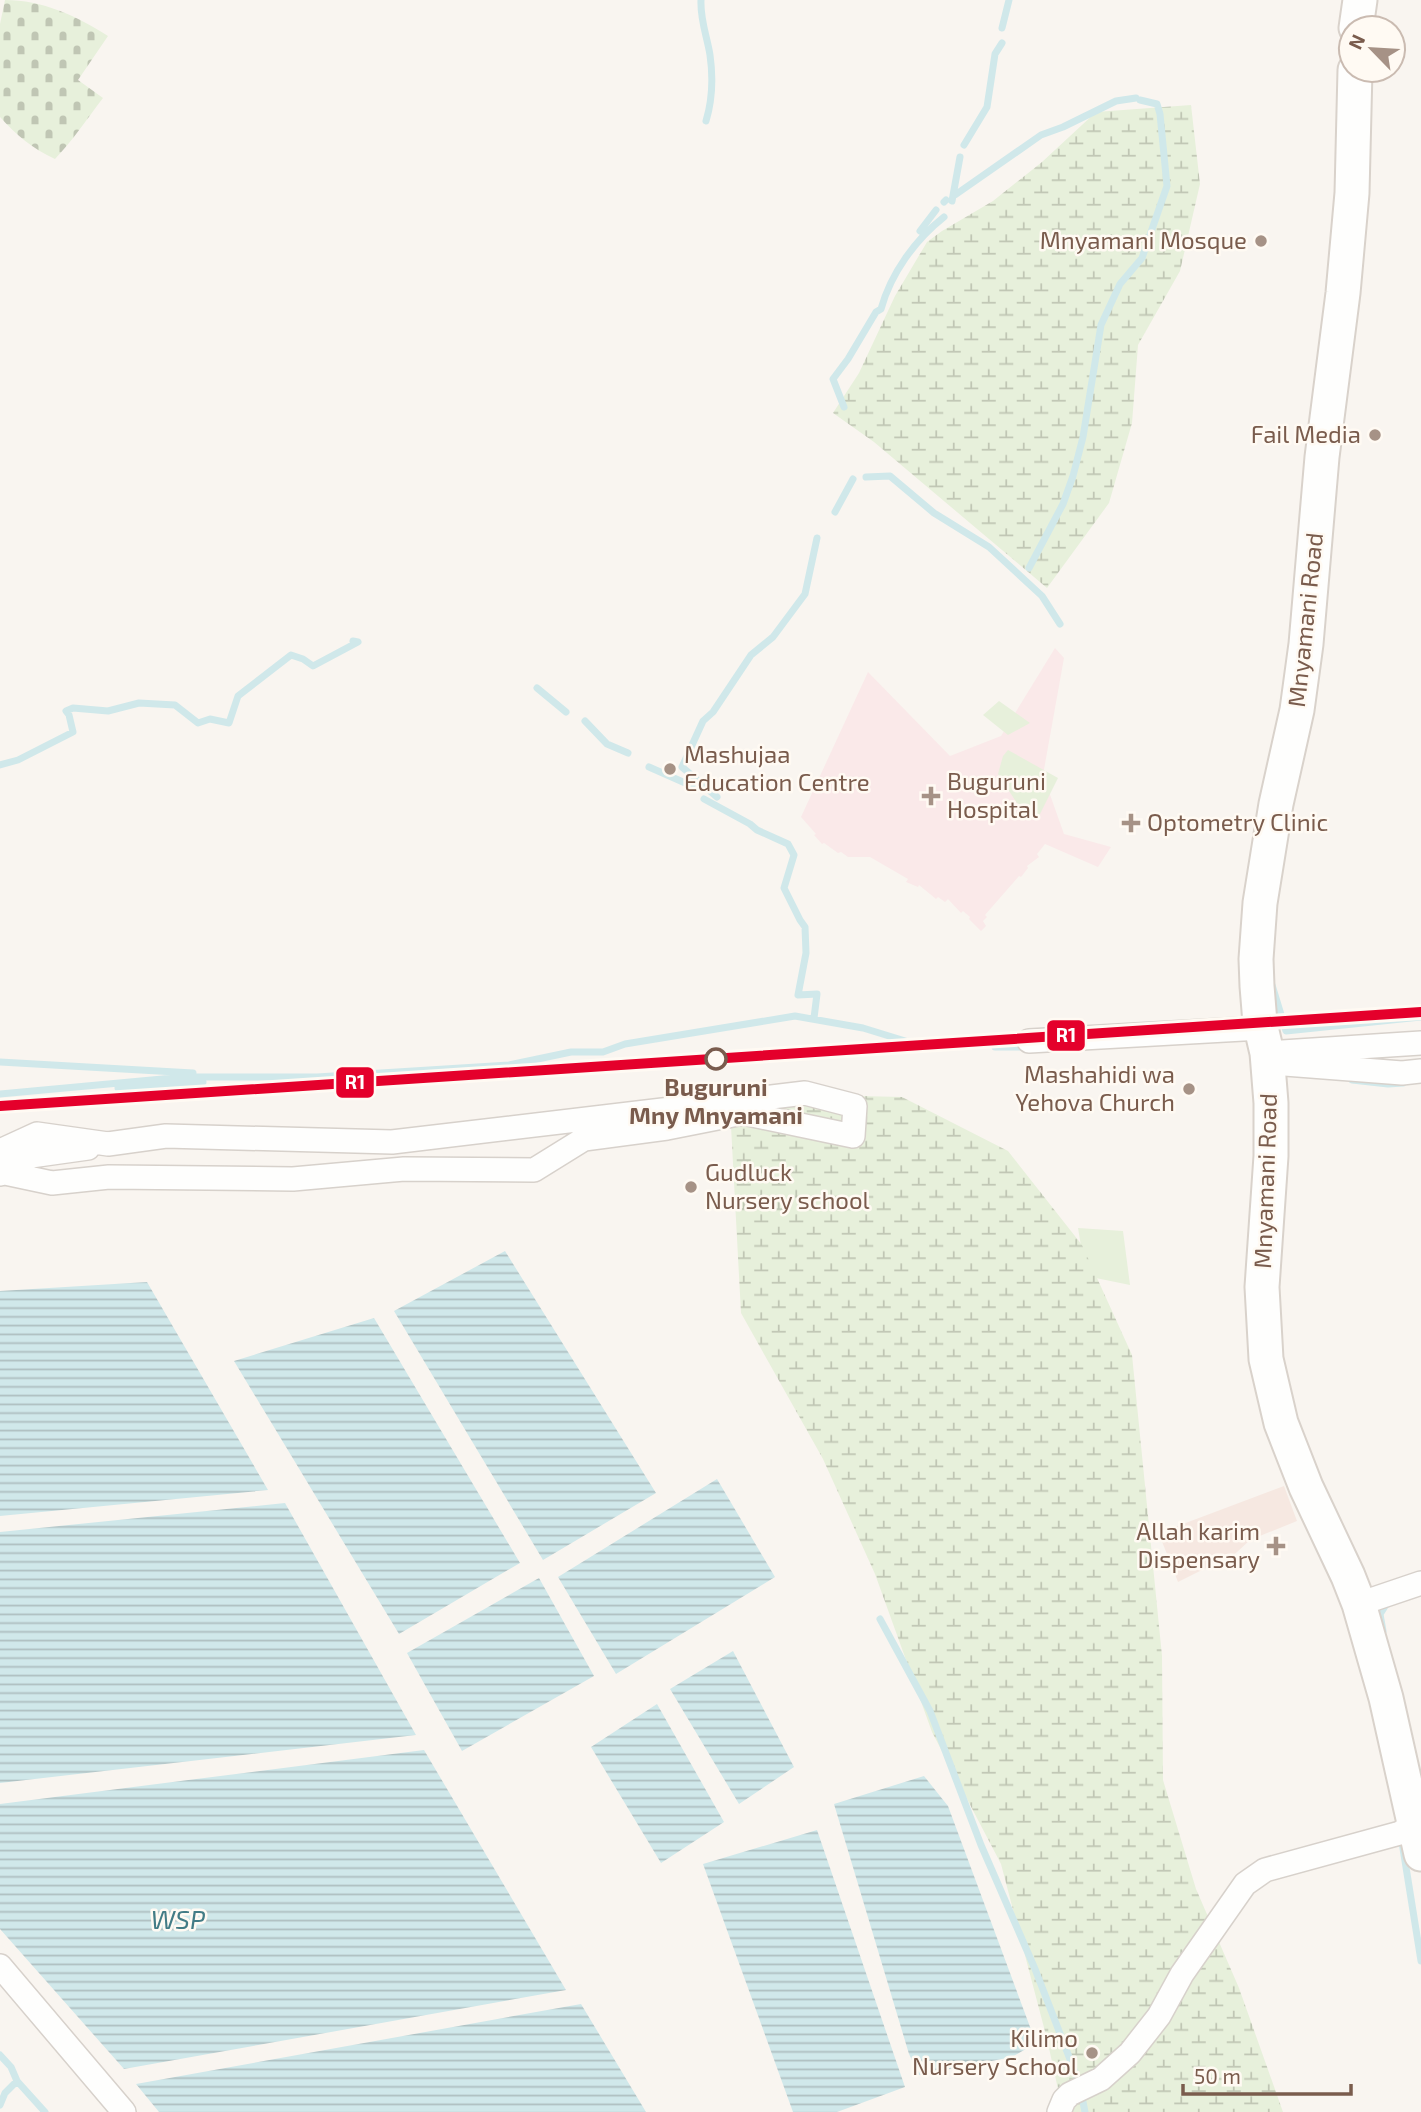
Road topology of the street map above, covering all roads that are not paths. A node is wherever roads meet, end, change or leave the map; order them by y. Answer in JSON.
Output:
{"nodes":[{"id":1,"x":1355,"y":84,"type":"edge"},
{"id":2,"x":1029,"y":1041,"type":"dead end"},
{"id":3,"x":1421,"y":1043,"type":"edge"},
{"id":4,"x":1265,"y":1049,"type":"junction"},
{"id":5,"x":1421,"y":1071,"type":"edge"},
{"id":6,"x":2,"y":1166,"type":"edge"},
{"id":7,"x":1421,"y":1583,"type":"edge"},
{"id":8,"x":1359,"y":1604,"type":"junction"},
{"id":9,"x":1418,"y":1839,"type":"edge"},
{"id":10,"x":0,"y":1966,"type":"edge"},
{"id":11,"x":124,"y":2112,"type":"edge"},
{"id":12,"x":1059,"y":2112,"type":"edge"}],
"edges":[{"from":1,"to":4,"type":"street","name":"Mnyamani Road"},
{"from":2,"to":4,"type":"street"},
{"from":3,"to":4,"type":"street"},
{"from":4,"to":5,"type":"street"},
{"from":4,"to":8,"type":"street","name":"Mnyamani Road"},
{"from":6,"to":6,"type":"street"},
{"from":7,"to":8,"type":"street"},
{"from":8,"to":9,"type":"street","name":"Mnyamani Road"},
{"from":9,"to":12,"type":"street"},
{"from":10,"to":11,"type":"street"}]}
